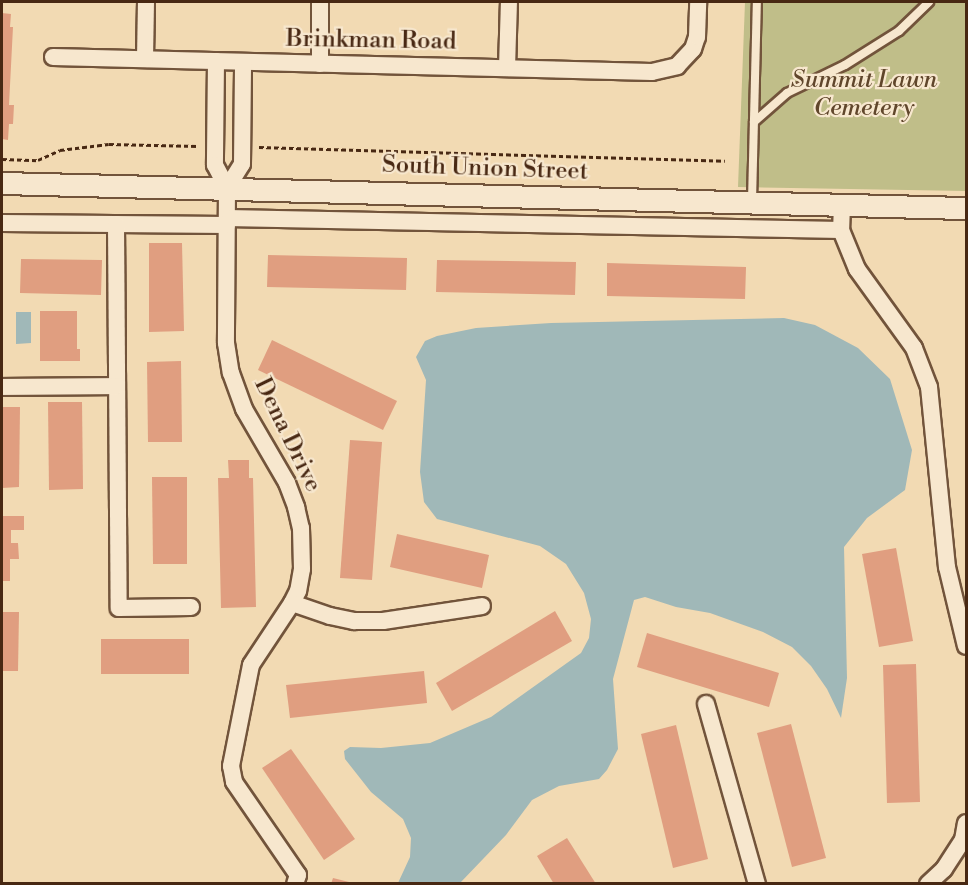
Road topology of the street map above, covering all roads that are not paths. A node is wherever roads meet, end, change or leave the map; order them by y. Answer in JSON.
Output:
{"nodes":[{"id":1,"x":146,"y":2,"type":"edge"},
{"id":2,"x":320,"y":2,"type":"edge"},
{"id":3,"x":509,"y":2,"type":"edge"},
{"id":4,"x":698,"y":2,"type":"edge"},
{"id":5,"x":757,"y":2,"type":"edge"},
{"id":6,"x":929,"y":2,"type":"edge"},
{"id":7,"x":53,"y":57,"type":"dead end"},
{"id":8,"x":145,"y":59,"type":"junction"},
{"id":9,"x":216,"y":61,"type":"junction"},
{"id":10,"x":243,"y":62,"type":"junction"},
{"id":11,"x":320,"y":64,"type":"junction"},
{"id":12,"x":507,"y":68,"type":"junction"},
{"id":13,"x":754,"y":122,"type":"junction"},
{"id":14,"x":2,"y":183,"type":"edge"},
{"id":15,"x":227,"y":188,"type":"junction"},
{"id":16,"x":752,"y":201,"type":"junction"},
{"id":17,"x":842,"y":204,"type":"junction"},
{"id":18,"x":966,"y":208,"type":"edge"},
{"id":19,"x":227,"y":221,"type":"junction"},
{"id":20,"x":2,"y":223,"type":"edge"},
{"id":21,"x":116,"y":224,"type":"junction"},
{"id":22,"x":841,"y":230,"type":"junction"},
{"id":23,"x":117,"y":386,"type":"junction"},
{"id":24,"x":2,"y":387,"type":"edge"},
{"id":25,"x":292,"y":603,"type":"junction"},
{"id":26,"x":482,"y":606,"type":"dead end"},
{"id":27,"x":191,"y":607,"type":"dead end"},
{"id":28,"x":966,"y":646,"type":"edge"},
{"id":29,"x":706,"y":704,"type":"dead end"},
{"id":30,"x":966,"y":823,"type":"edge"},
{"id":31,"x":295,"y":884,"type":"edge"},
{"id":32,"x":757,"y":884,"type":"edge"},
{"id":33,"x":928,"y":884,"type":"edge"}],
"edges":[{"from":1,"to":8,"type":"street"},
{"from":2,"to":11,"type":"street"},
{"from":3,"to":12,"type":"street"},
{"from":4,"to":12,"type":"street","name":"Brinkman Road"},
{"from":5,"to":13,"type":"lane"},
{"from":6,"to":13,"type":"lane"},
{"from":7,"to":8,"type":"street","name":"Brinkman Road"},
{"from":8,"to":9,"type":"street","name":"Brinkman Road"},
{"from":9,"to":10,"type":"street","name":"Brinkman Road"},
{"from":9,"to":15,"type":"street"},
{"from":10,"to":11,"type":"street","name":"Brinkman Road"},
{"from":10,"to":15,"type":"street"},
{"from":11,"to":12,"type":"street","name":"Brinkman Road"},
{"from":13,"to":16,"type":"lane"},
{"from":14,"to":15,"type":"street","name":"South Union Street"},
{"from":15,"to":16,"type":"street","name":"South Union Street"},
{"from":15,"to":19,"type":"street","name":"Dena Drive"},
{"from":16,"to":17,"type":"street","name":"South Union Street"},
{"from":17,"to":18,"type":"street","name":"South Union Street"},
{"from":17,"to":22,"type":"street"},
{"from":19,"to":21,"type":"street"},
{"from":19,"to":22,"type":"street"},
{"from":19,"to":25,"type":"street","name":"Dena Drive"},
{"from":20,"to":21,"type":"street"},
{"from":21,"to":23,"type":"street"},
{"from":22,"to":28,"type":"street"},
{"from":23,"to":24,"type":"street"},
{"from":23,"to":27,"type":"street"},
{"from":25,"to":26,"type":"street"},
{"from":25,"to":31,"type":"street","name":"Dena Drive"},
{"from":29,"to":32,"type":"street"},
{"from":30,"to":33,"type":"street"}]}
